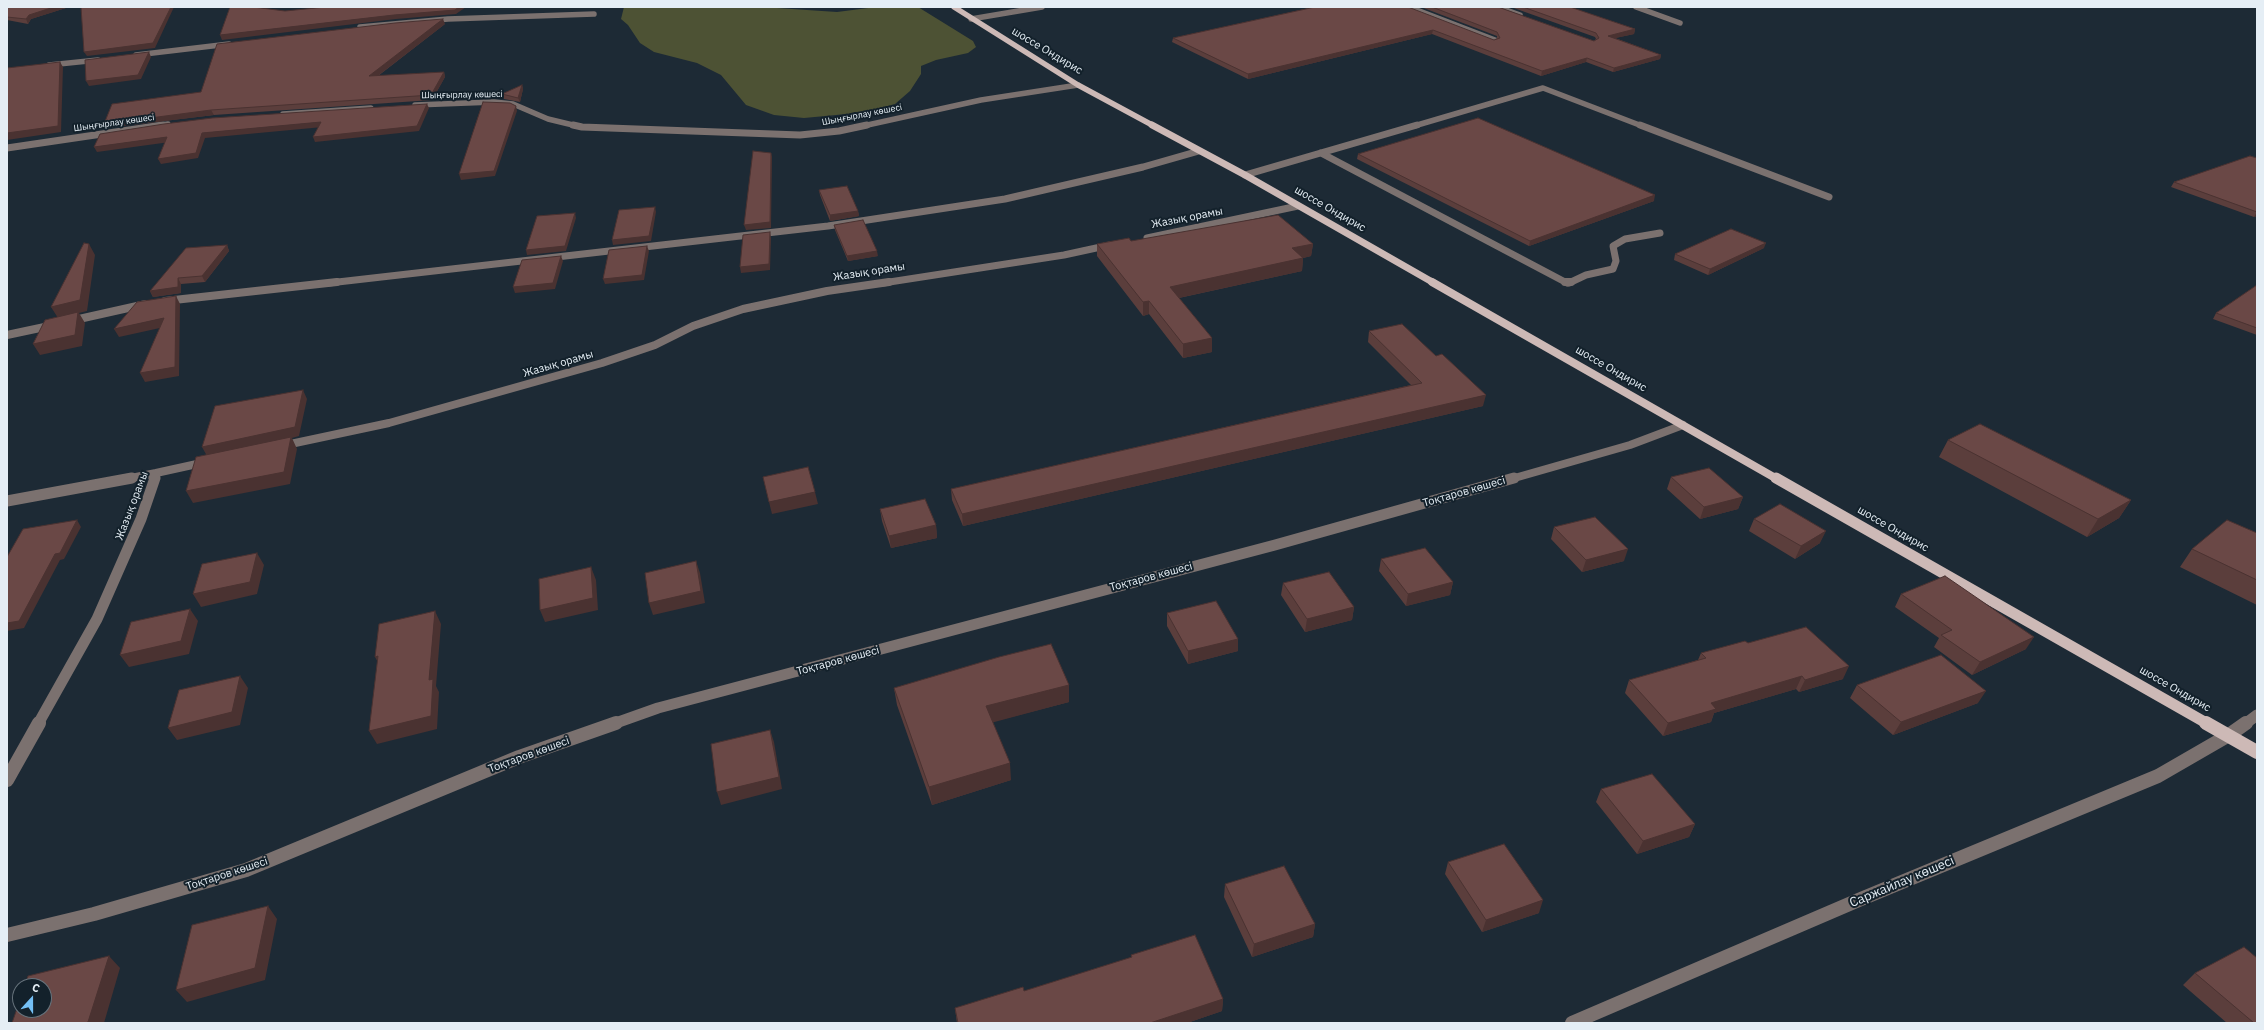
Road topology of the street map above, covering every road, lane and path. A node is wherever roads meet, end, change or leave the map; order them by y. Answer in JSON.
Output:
{"nodes":[{"id":1,"x":954,"y":7,"type":"edge"},
{"id":2,"x":1042,"y":7,"type":"edge"},
{"id":3,"x":1409,"y":7,"type":"edge"},
{"id":4,"x":1498,"y":7,"type":"edge"},
{"id":5,"x":1636,"y":7,"type":"edge"},
{"id":6,"x":594,"y":14,"type":"dead end"},
{"id":7,"x":1527,"y":18,"type":"edge"},
{"id":8,"x":971,"y":20,"type":"junction"},
{"id":9,"x":1680,"y":23,"type":"dead end"},
{"id":10,"x":353,"y":28,"type":"edge"},
{"id":11,"x":1495,"y":40,"type":"edge"},
{"id":12,"x":237,"y":43,"type":"edge"},
{"id":13,"x":128,"y":56,"type":"edge"},
{"id":14,"x":106,"y":59,"type":"edge"},
{"id":15,"x":45,"y":66,"type":"edge"},
{"id":16,"x":1078,"y":85,"type":"junction"},
{"id":17,"x":404,"y":105,"type":"edge"},
{"id":18,"x":380,"y":107,"type":"edge"},
{"id":19,"x":274,"y":114,"type":"edge"},
{"id":20,"x":175,"y":123,"type":"edge"},
{"id":21,"x":7,"y":148,"type":"edge"},
{"id":22,"x":1199,"y":151,"type":"junction"},
{"id":23,"x":1321,"y":153,"type":"junction"},
{"id":24,"x":1245,"y":175,"type":"junction"},
{"id":25,"x":1829,"y":197,"type":"dead end"},
{"id":26,"x":1298,"y":206,"type":"junction"},
{"id":27,"x":1660,"y":233,"type":"dead end"},
{"id":28,"x":1138,"y":240,"type":"edge"},
{"id":29,"x":1123,"y":243,"type":"edge"},
{"id":30,"x":7,"y":336,"type":"edge"},
{"id":31,"x":1683,"y":425,"type":"junction"},
{"id":32,"x":273,"y":448,"type":"edge"},
{"id":33,"x":218,"y":459,"type":"edge"},
{"id":34,"x":156,"y":473,"type":"junction"},
{"id":35,"x":7,"y":501,"type":"edge"},
{"id":36,"x":2257,"y":714,"type":"edge"},
{"id":37,"x":2229,"y":736,"type":"junction"},
{"id":38,"x":2257,"y":752,"type":"edge"},
{"id":39,"x":7,"y":780,"type":"edge"},
{"id":40,"x":7,"y":935,"type":"edge"},
{"id":41,"x":1572,"y":1023,"type":"edge"}],
"edges":[{"from":1,"to":8,"type":"main road","name":"шоссе Ондирис"},
{"from":2,"to":8,"type":"street"},
{"from":3,"to":11,"type":"street"},
{"from":4,"to":7,"type":"street"},
{"from":5,"to":9,"type":"street"},
{"from":6,"to":10,"type":"street"},
{"from":8,"to":16,"type":"main road","name":"шоссе Ондирис"},
{"from":12,"to":13,"type":"street"},
{"from":14,"to":15,"type":"street"},
{"from":16,"to":17,"type":"street","name":"Шыңғырлау көшесі"},
{"from":16,"to":22,"type":"main road","name":"шоссе Ондирис"},
{"from":18,"to":19,"type":"street"},
{"from":20,"to":21,"type":"street","name":"Шыңғырлау көшесі"},
{"from":22,"to":24,"type":"main road","name":"шоссе Ондирис"},
{"from":22,"to":30,"type":"street"},
{"from":23,"to":24,"type":"street"},
{"from":23,"to":25,"type":"street"},
{"from":23,"to":27,"type":"street"},
{"from":24,"to":26,"type":"main road","name":"шоссе Ондирис"},
{"from":26,"to":28,"type":"street","name":"Жазық орамы"},
{"from":26,"to":31,"type":"main road","name":"шоссе Ондирис"},
{"from":29,"to":32,"type":"street","name":"Жазық орамы"},
{"from":31,"to":37,"type":"main road","name":"шоссе Ондирис"},
{"from":31,"to":40,"type":"street","name":"Тоқтаров көшесі"},
{"from":33,"to":34,"type":"street","name":"Жазық орамы"},
{"from":34,"to":35,"type":"street"},
{"from":34,"to":39,"type":"street","name":"Жазық орамы"},
{"from":36,"to":37,"type":"street","name":"Саржайлау көшесі"},
{"from":37,"to":38,"type":"main road","name":"шоссе Ондирис"},
{"from":37,"to":41,"type":"street","name":"Саржайлау көшесі"}]}
